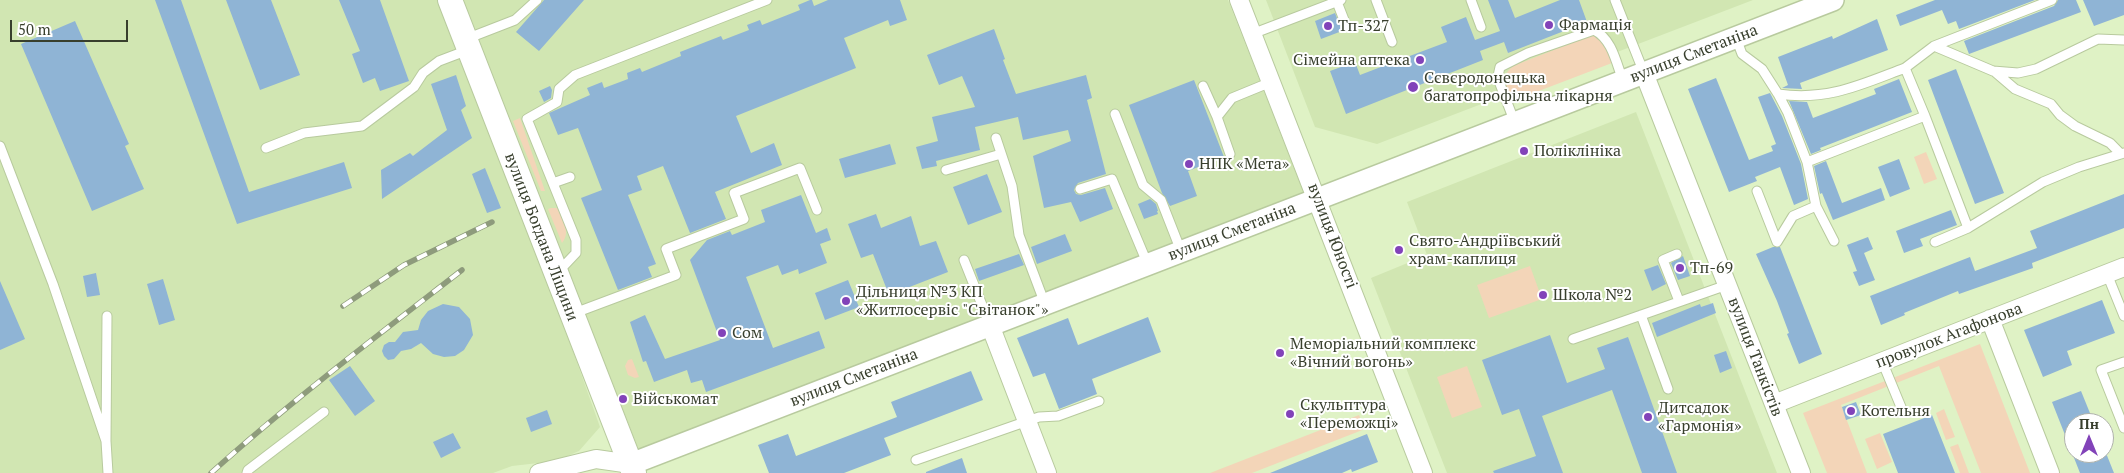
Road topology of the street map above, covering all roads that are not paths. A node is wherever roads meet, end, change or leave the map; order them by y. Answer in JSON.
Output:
{"nodes":[{"id":1,"x":450,"y":0,"type":"edge"},
{"id":2,"x":537,"y":0,"type":"edge"},
{"id":3,"x":768,"y":0,"type":"edge"},
{"id":4,"x":1239,"y":0,"type":"edge"},
{"id":5,"x":1376,"y":0,"type":"edge"},
{"id":6,"x":1471,"y":0,"type":"edge"},
{"id":7,"x":1615,"y":0,"type":"edge"},
{"id":8,"x":1833,"y":0,"type":"edge"},
{"id":9,"x":2052,"y":0,"type":"edge"},
{"id":10,"x":1339,"y":1,"type":"edge"},
{"id":11,"x":1346,"y":25,"type":"dead end"},
{"id":12,"x":1482,"y":27,"type":"dead end"},
{"id":13,"x":1252,"y":34,"type":"junction"},
{"id":14,"x":1736,"y":38,"type":"junction"},
{"id":15,"x":2124,"y":40,"type":"edge"},
{"id":16,"x":1392,"y":42,"type":"dead end"},
{"id":17,"x":466,"y":45,"type":"junction"},
{"id":18,"x":1934,"y":46,"type":"junction"},
{"id":19,"x":1906,"y":68,"type":"junction"},
{"id":20,"x":1994,"y":71,"type":"junction"},
{"id":21,"x":1644,"y":73,"type":"junction"},
{"id":22,"x":1623,"y":81,"type":"junction"},
{"id":23,"x":1271,"y":82,"type":"junction"},
{"id":24,"x":1203,"y":86,"type":"dead end"},
{"id":25,"x":1778,"y":94,"type":"junction"},
{"id":26,"x":1115,"y":114,"type":"dead end"},
{"id":27,"x":1925,"y":116,"type":"junction"},
{"id":28,"x":1217,"y":117,"type":"junction"},
{"id":29,"x":1515,"y":123,"type":"junction"},
{"id":30,"x":996,"y":138,"type":"dead end"},
{"id":31,"x":0,"y":146,"type":"edge"},
{"id":32,"x":266,"y":148,"type":"dead end"},
{"id":33,"x":2122,"y":153,"type":"edge"},
{"id":34,"x":1001,"y":154,"type":"junction"},
{"id":35,"x":1230,"y":154,"type":"dead end"},
{"id":36,"x":1807,"y":162,"type":"junction"},
{"id":37,"x":946,"y":170,"type":"dead end"},
{"id":38,"x":570,"y":177,"type":"dead end"},
{"id":39,"x":553,"y":183,"type":"junction"},
{"id":40,"x":1080,"y":189,"type":"dead end"},
{"id":41,"x":1757,"y":191,"type":"dead end"},
{"id":42,"x":1317,"y":199,"type":"junction"},
{"id":43,"x":1816,"y":206,"type":"junction"},
{"id":44,"x":817,"y":210,"type":"dead end"},
{"id":45,"x":1968,"y":228,"type":"junction"},
{"id":46,"x":1834,"y":241,"type":"dead end"},
{"id":47,"x":1936,"y":242,"type":"dead end"},
{"id":48,"x":1181,"y":251,"type":"junction"},
{"id":49,"x":1677,"y":254,"type":"dead end"},
{"id":50,"x":964,"y":260,"type":"dead end"},
{"id":51,"x":1148,"y":265,"type":"junction"},
{"id":52,"x":2124,"y":267,"type":"edge"},
{"id":53,"x":2107,"y":274,"type":"junction"},
{"id":54,"x":556,"y":275,"type":"junction"},
{"id":55,"x":1727,"y":285,"type":"junction"},
{"id":56,"x":1679,"y":301,"type":"junction"},
{"id":57,"x":1045,"y":304,"type":"junction"},
{"id":58,"x":572,"y":314,"type":"junction"},
{"id":59,"x":1641,"y":315,"type":"junction"},
{"id":60,"x":108,"y":316,"type":"dead end"},
{"id":61,"x":2124,"y":316,"type":"edge"},
{"id":62,"x":1990,"y":319,"type":"junction"},
{"id":63,"x":990,"y":326,"type":"junction"},
{"id":64,"x":1572,"y":339,"type":"dead end"},
{"id":65,"x":1882,"y":361,"type":"junction"},
{"id":66,"x":2124,"y":362,"type":"edge"},
{"id":67,"x":1668,"y":389,"type":"dead end"},
{"id":68,"x":1099,"y":401,"type":"dead end"},
{"id":69,"x":1774,"y":404,"type":"junction"},
{"id":70,"x":1901,"y":407,"type":"dead end"},
{"id":71,"x":324,"y":412,"type":"dead end"},
{"id":72,"x":1027,"y":421,"type":"junction"},
{"id":73,"x":2124,"y":428,"type":"edge"},
{"id":74,"x":106,"y":441,"type":"junction"},
{"id":75,"x":916,"y":460,"type":"dead end"},
{"id":76,"x":632,"y":469,"type":"edge"},
{"id":77,"x":108,"y":473,"type":"edge"},
{"id":78,"x":247,"y":473,"type":"edge"},
{"id":79,"x":539,"y":473,"type":"edge"},
{"id":80,"x":1047,"y":473,"type":"edge"},
{"id":81,"x":1423,"y":473,"type":"edge"},
{"id":82,"x":1801,"y":473,"type":"edge"},
{"id":83,"x":2050,"y":473,"type":"edge"}],
"edges":[{"from":1,"to":17,"type":"main road","name":"вулиця Богдана Ліщини"},
{"from":2,"to":17,"type":"lane"},
{"from":3,"to":39,"type":"lane"},
{"from":4,"to":13,"type":"street","name":"вулиця Юності"},
{"from":5,"to":16,"type":"lane"},
{"from":6,"to":12,"type":"lane"},
{"from":7,"to":21,"type":"lane"},
{"from":8,"to":14,"type":"street","name":"вулиця Сметаніна"},
{"from":9,"to":18,"type":"lane"},
{"from":10,"to":11,"type":"lane"},
{"from":10,"to":13,"type":"lane"},
{"from":13,"to":23,"type":"street","name":"вулиця Юності"},
{"from":14,"to":21,"type":"street","name":"вулиця Сметаніна"},
{"from":14,"to":25,"type":"lane"},
{"from":15,"to":20,"type":"lane"},
{"from":17,"to":32,"type":"lane"},
{"from":17,"to":54,"type":"main road","name":"вулиця Богдана Ліщини"},
{"from":18,"to":19,"type":"lane"},
{"from":18,"to":20,"type":"lane"},
{"from":19,"to":25,"type":"lane"},
{"from":19,"to":27,"type":"lane"},
{"from":20,"to":33,"type":"lane"},
{"from":21,"to":22,"type":"street","name":"вулиця Сметаніна"},
{"from":21,"to":55,"type":"street","name":"вулиця Танкістів"},
{"from":22,"to":29,"type":"street","name":"вулиця Сметаніна"},
{"from":22,"to":29,"type":"lane"},
{"from":23,"to":28,"type":"lane"},
{"from":23,"to":42,"type":"street","name":"вулиця Юності"},
{"from":24,"to":28,"type":"lane"},
{"from":25,"to":36,"type":"lane"},
{"from":26,"to":48,"type":"lane"},
{"from":27,"to":36,"type":"lane"},
{"from":27,"to":45,"type":"lane"},
{"from":28,"to":35,"type":"lane"},
{"from":29,"to":42,"type":"street","name":"вулиця Сметаніна"},
{"from":30,"to":34,"type":"lane"},
{"from":31,"to":74,"type":"lane"},
{"from":33,"to":45,"type":"lane"},
{"from":34,"to":37,"type":"lane"},
{"from":34,"to":57,"type":"lane"},
{"from":36,"to":43,"type":"lane"},
{"from":38,"to":39,"type":"lane"},
{"from":39,"to":54,"type":"lane"},
{"from":40,"to":51,"type":"lane"},
{"from":41,"to":43,"type":"lane"},
{"from":42,"to":48,"type":"street","name":"вулиця Сметаніна"},
{"from":42,"to":81,"type":"street","name":"вулиця Юності"},
{"from":43,"to":46,"type":"lane"},
{"from":44,"to":58,"type":"lane"},
{"from":45,"to":47,"type":"lane"},
{"from":48,"to":51,"type":"street","name":"вулиця Сметаніна"},
{"from":49,"to":56,"type":"lane"},
{"from":50,"to":63,"type":"lane"},
{"from":51,"to":57,"type":"street","name":"вулиця Сметаніна"},
{"from":52,"to":53,"type":"street","name":"провулок Агафонова"},
{"from":53,"to":61,"type":"lane"},
{"from":53,"to":62,"type":"street","name":"провулок Агафонова"},
{"from":54,"to":58,"type":"main road","name":"вулиця Богдана Ліщини"},
{"from":55,"to":56,"type":"lane"},
{"from":55,"to":69,"type":"street","name":"вулиця Танкістів"},
{"from":56,"to":59,"type":"lane"},
{"from":57,"to":63,"type":"street","name":"вулиця Сметаніна"},
{"from":58,"to":76,"type":"main road","name":"вулиця Богдана Ліщини"},
{"from":59,"to":64,"type":"lane"},
{"from":59,"to":67,"type":"lane"},
{"from":60,"to":74,"type":"lane"},
{"from":62,"to":65,"type":"street","name":"провулок Агафонова"},
{"from":62,"to":83,"type":"street"},
{"from":63,"to":72,"type":"street"},
{"from":63,"to":76,"type":"street","name":"вулиця Сметаніна"},
{"from":65,"to":69,"type":"street","name":"провулок Агафонова"},
{"from":65,"to":70,"type":"lane"},
{"from":66,"to":73,"type":"lane"},
{"from":68,"to":72,"type":"lane"},
{"from":69,"to":82,"type":"street","name":"вулиця Танкістів"},
{"from":71,"to":78,"type":"lane"},
{"from":72,"to":75,"type":"lane"},
{"from":72,"to":80,"type":"street"},
{"from":74,"to":77,"type":"lane"},
{"from":76,"to":79,"type":"street"}]}
